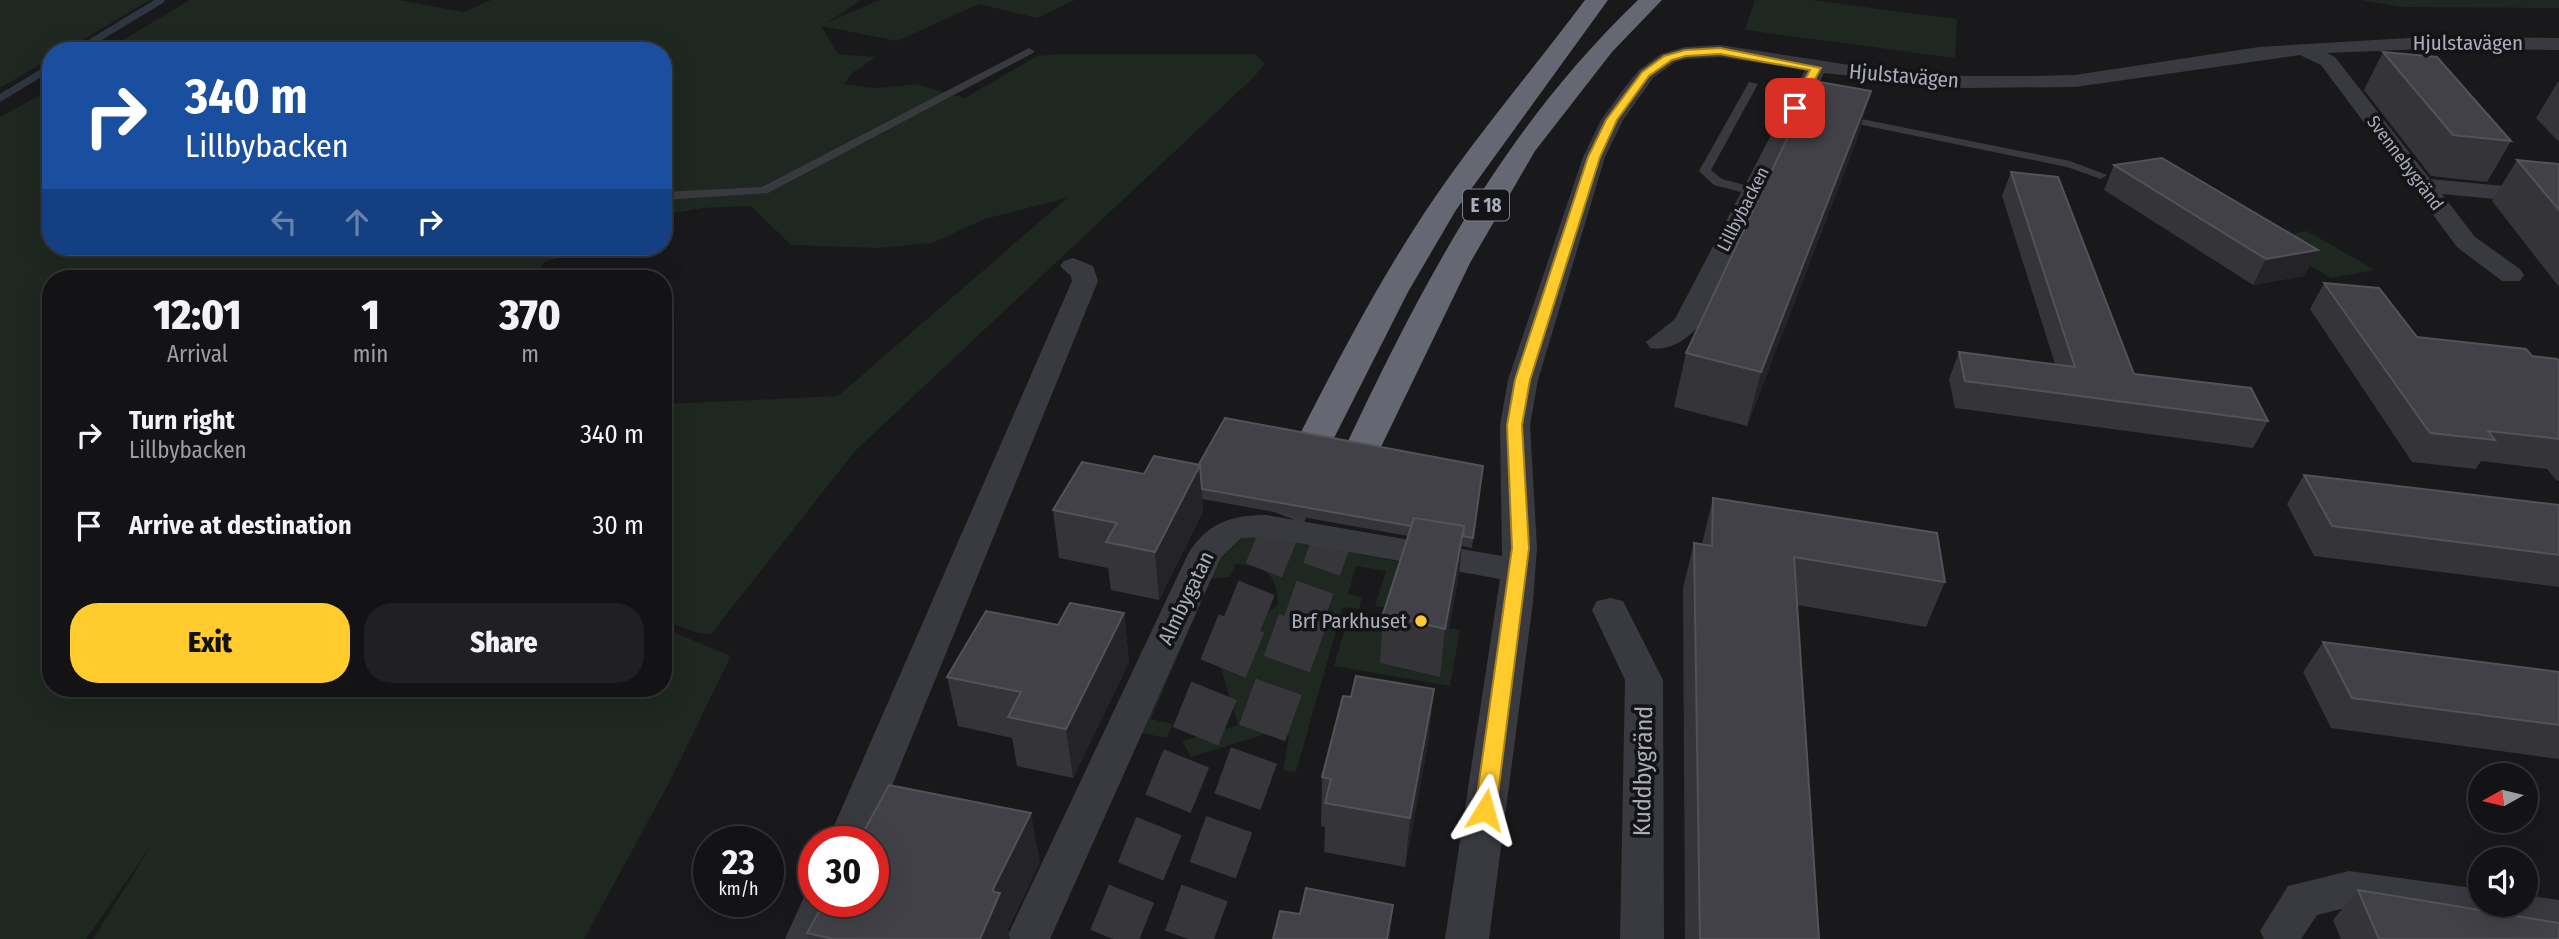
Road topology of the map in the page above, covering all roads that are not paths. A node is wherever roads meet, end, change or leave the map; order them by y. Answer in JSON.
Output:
{"nodes":[{"id":1,"x":1597,"y":0,"type":"edge"},
{"id":2,"x":1616,"y":0,"type":"edge"},
{"id":3,"x":1651,"y":0,"type":"edge"},
{"id":4,"x":2559,"y":44,"type":"edge"},
{"id":5,"x":2303,"y":49,"type":"junction"},
{"id":6,"x":1030,"y":51,"type":"dead end"},
{"id":7,"x":1551,"y":64,"type":"junction"},
{"id":8,"x":1816,"y":68,"type":"junction"},
{"id":9,"x":1753,"y":84,"type":"dead end"},
{"id":10,"x":1829,"y":116,"type":"edge"},
{"id":11,"x":2101,"y":175,"type":"dead end"},
{"id":12,"x":2422,"y":185,"type":"junction"},
{"id":13,"x":1752,"y":191,"type":"junction"},
{"id":14,"x":672,"y":195,"type":"edge"},
{"id":15,"x":2559,"y":198,"type":"edge"},
{"id":16,"x":1073,"y":267,"type":"dead end"},
{"id":17,"x":2511,"y":275,"type":"dead end"},
{"id":18,"x":1660,"y":342,"type":"dead end"},
{"id":19,"x":1319,"y":434,"type":"tunnel mouth"},
{"id":20,"x":1367,"y":441,"type":"tunnel mouth"},
{"id":21,"x":1518,"y":570,"type":"junction"},
{"id":22,"x":1610,"y":610,"type":"dead end"},
{"id":23,"x":855,"y":826,"type":"edge"},
{"id":24,"x":816,"y":917,"type":"edge"},
{"id":25,"x":2559,"y":919,"type":"edge"},
{"id":26,"x":2282,"y":931,"type":"dead end"},
{"id":27,"x":807,"y":939,"type":"edge"},
{"id":28,"x":1028,"y":939,"type":"edge"},
{"id":29,"x":1467,"y":939,"type":"edge"},
{"id":30,"x":1642,"y":939,"type":"edge"}],
"edges":[{"from":1,"to":7,"type":"highway"},
{"from":2,"to":7,"type":"highway","number":"E 18"},
{"from":3,"to":20,"type":"highway","number":"E 18"},
{"from":4,"to":5,"type":"street","name":"Hjulstavägen"},
{"from":5,"to":8,"type":"street","name":"Hjulstavägen"},
{"from":5,"to":12,"type":"street","name":"Svennebygränd"},
{"from":6,"to":14,"type":"lane"},
{"from":7,"to":19,"type":"highway","number":"E 18"},
{"from":8,"to":13,"type":"street","name":"Lillbybacken"},
{"from":8,"to":21,"type":"street","name":"Hjulstavägen"},
{"from":9,"to":13,"type":"lane"},
{"from":10,"to":11,"type":"lane"},
{"from":12,"to":15,"type":"street"},
{"from":12,"to":17,"type":"street","name":"Svennebygränd"},
{"from":13,"to":18,"type":"street","name":"Lillbybacken"},
{"from":16,"to":23,"type":"street"},
{"from":21,"to":28,"type":"street","name":"Almbygatan"},
{"from":21,"to":29,"type":"street","name":"Hjulstavägen"},
{"from":22,"to":30,"type":"street","name":"Kuddbygränd"},
{"from":24,"to":27,"type":"street"},
{"from":25,"to":26,"type":"street"}]}
